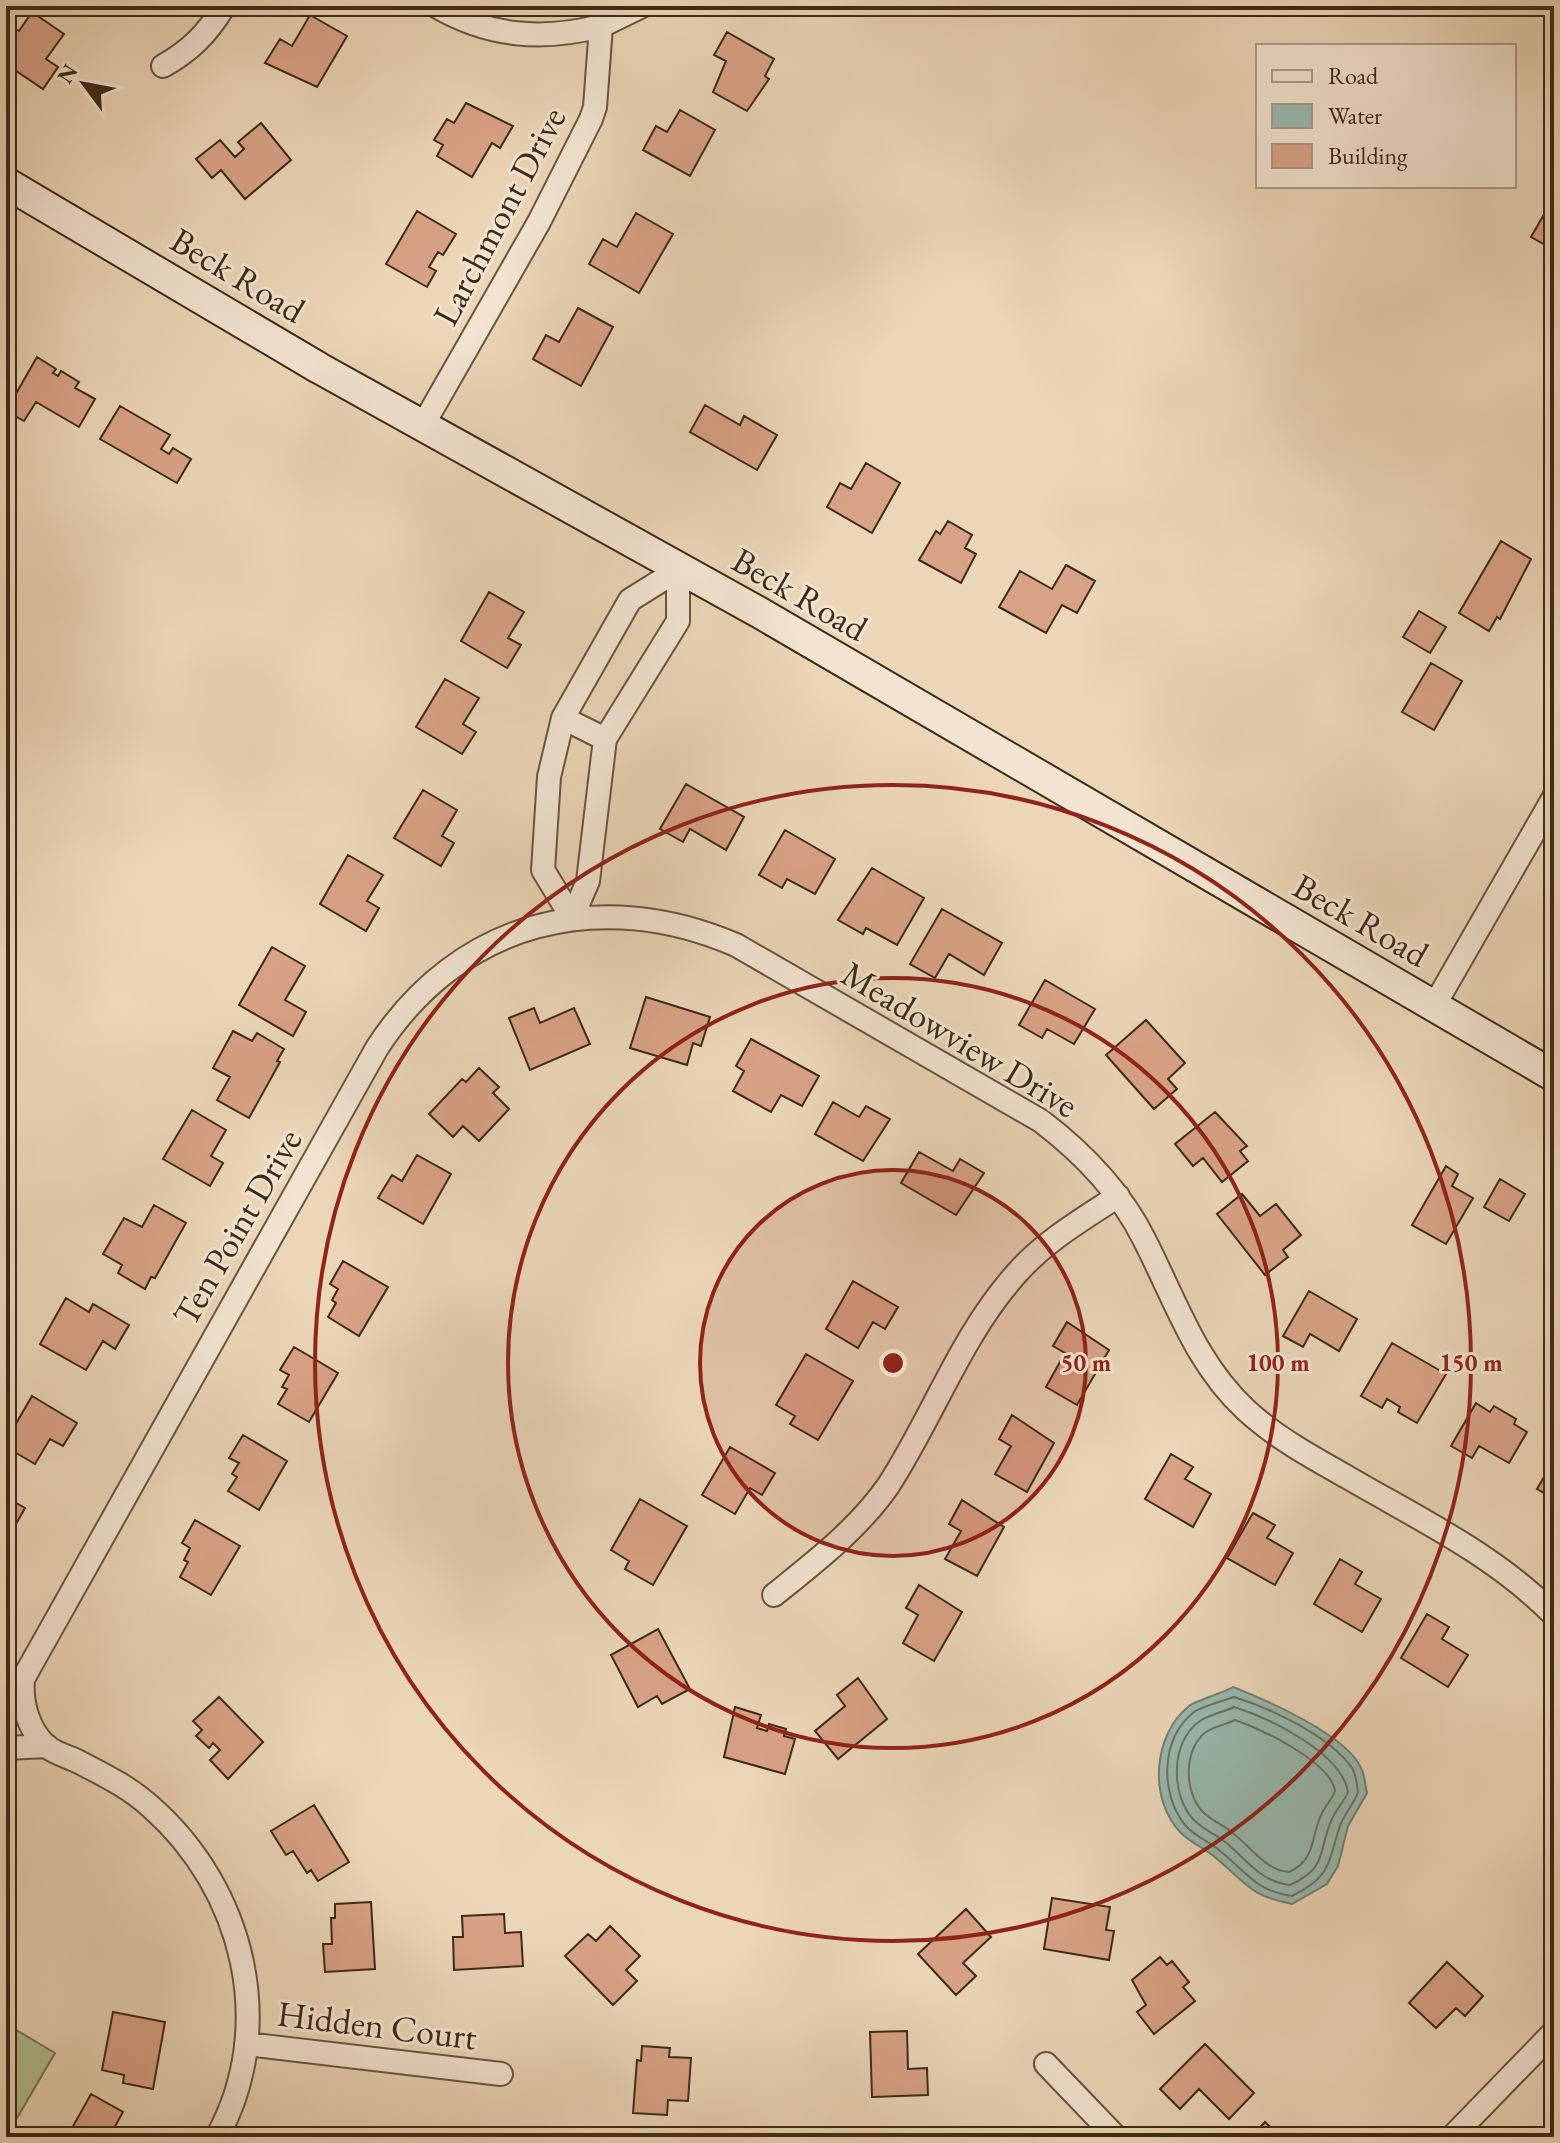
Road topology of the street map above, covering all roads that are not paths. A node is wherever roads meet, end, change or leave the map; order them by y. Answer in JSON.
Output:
{"nodes":[{"id":1,"x":224,"y":6,"type":"edge"},
{"id":2,"x":436,"y":6,"type":"edge"},
{"id":3,"x":642,"y":6,"type":"edge"},
{"id":4,"x":601,"y":26,"type":"junction"},
{"id":5,"x":163,"y":66,"type":"dead end"},
{"id":6,"x":6,"y":183,"type":"edge"},
{"id":7,"x":423,"y":425,"type":"junction"},
{"id":8,"x":678,"y":570,"type":"junction"},
{"id":9,"x":563,"y":718,"type":"junction"},
{"id":10,"x":605,"y":739,"type":"junction"},
{"id":11,"x":1554,"y":797,"type":"edge"},
{"id":12,"x":572,"y":918,"type":"junction"},
{"id":13,"x":1434,"y":1006,"type":"junction"},
{"id":14,"x":1554,"y":1076,"type":"edge"},
{"id":15,"x":1118,"y":1196,"type":"junction"},
{"id":16,"x":774,"y":1595,"type":"dead end"},
{"id":17,"x":1554,"y":1615,"type":"edge"},
{"id":18,"x":36,"y":1650,"type":"junction"},
{"id":19,"x":6,"y":1666,"type":"edge"},
{"id":20,"x":47,"y":1746,"type":"junction"},
{"id":21,"x":6,"y":1748,"type":"edge"},
{"id":22,"x":1554,"y":2032,"type":"edge"},
{"id":23,"x":246,"y":2044,"type":"junction"},
{"id":24,"x":1046,"y":2064,"type":"dead end"},
{"id":25,"x":501,"y":2074,"type":"dead end"},
{"id":26,"x":217,"y":2137,"type":"edge"},
{"id":27,"x":1116,"y":2137,"type":"edge"},
{"id":28,"x":1452,"y":2137,"type":"edge"}],
"edges":[{"from":1,"to":5,"type":"street"},
{"from":2,"to":4,"type":"street"},
{"from":3,"to":4,"type":"street"},
{"from":4,"to":7,"type":"street","name":"Larchmont Drive"},
{"from":6,"to":7,"type":"main road","name":"Beck Road"},
{"from":7,"to":8,"type":"main road","name":"Beck Road"},
{"from":8,"to":9,"type":"street"},
{"from":8,"to":10,"type":"street"},
{"from":8,"to":13,"type":"main road","name":"Beck Road"},
{"from":9,"to":10,"type":"street"},
{"from":9,"to":12,"type":"street"},
{"from":10,"to":12,"type":"street"},
{"from":11,"to":13,"type":"street"},
{"from":12,"to":15,"type":"street","name":"Meadowview Drive"},
{"from":12,"to":18,"type":"street","name":"Ten Point Drive"},
{"from":13,"to":14,"type":"main road","name":"Beck Road"},
{"from":15,"to":16,"type":"street"},
{"from":15,"to":17,"type":"street","name":"Meadowview Drive"},
{"from":18,"to":19,"type":"street"},
{"from":18,"to":20,"type":"street","name":"Ten Point Drive"},
{"from":20,"to":21,"type":"street"},
{"from":20,"to":23,"type":"street"},
{"from":22,"to":28,"type":"street"},
{"from":23,"to":25,"type":"street","name":"Hidden Court"},
{"from":23,"to":26,"type":"street"},
{"from":24,"to":27,"type":"street"}]}
